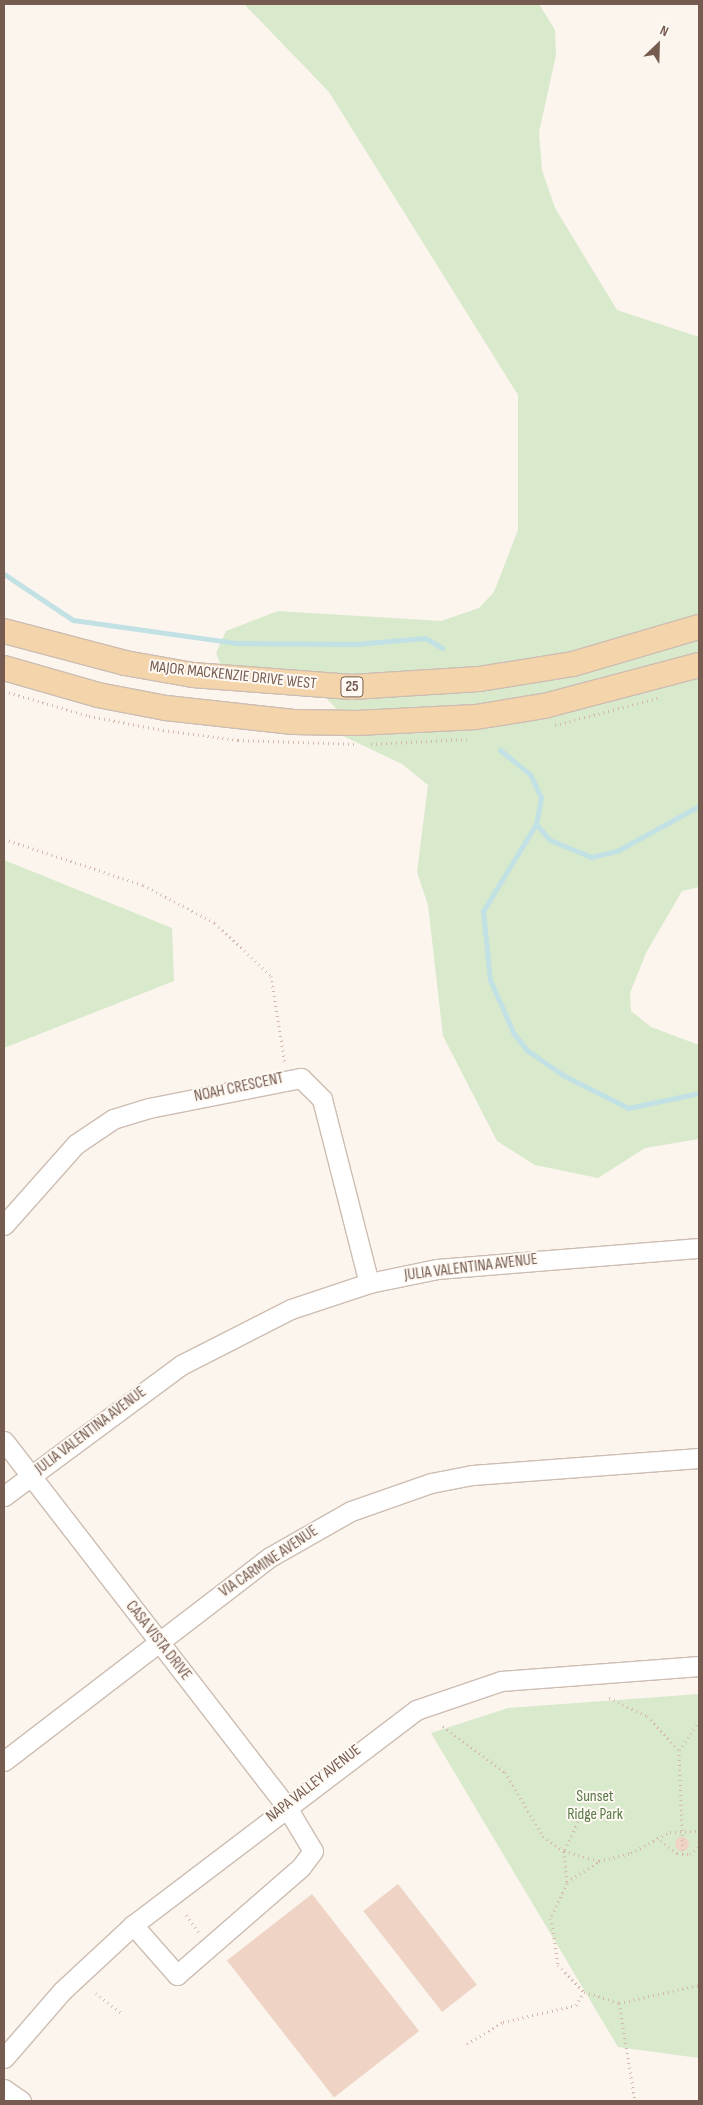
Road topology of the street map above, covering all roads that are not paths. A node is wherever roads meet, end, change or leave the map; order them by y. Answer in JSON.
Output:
{"nodes":[{"id":1,"x":699,"y":627,"type":"edge"},
{"id":2,"x":4,"y":631,"type":"edge"},
{"id":3,"x":699,"y":665,"type":"edge"},
{"id":4,"x":4,"y":668,"type":"edge"},
{"id":5,"x":4,"y":1225,"type":"edge"},
{"id":6,"x":699,"y":1248,"type":"edge"},
{"id":7,"x":369,"y":1283,"type":"junction"},
{"id":8,"x":4,"y":1441,"type":"edge"},
{"id":9,"x":699,"y":1458,"type":"edge"},
{"id":10,"x":31,"y":1476,"type":"junction"},
{"id":11,"x":4,"y":1496,"type":"edge"},
{"id":12,"x":159,"y":1642,"type":"junction"},
{"id":13,"x":699,"y":1666,"type":"edge"},
{"id":14,"x":4,"y":1761,"type":"edge"},
{"id":15,"x":286,"y":1806,"type":"junction"},
{"id":16,"x":133,"y":1925,"type":"junction"},
{"id":17,"x":4,"y":2058,"type":"edge"},
{"id":18,"x":4,"y":2089,"type":"edge"},
{"id":19,"x":20,"y":2101,"type":"edge"}],
"edges":[{"from":1,"to":2,"type":"main road","name":"MAJOR MACKENZIE DRIVE WEST","number":"25"},
{"from":3,"to":4,"type":"main road","number":"25"},
{"from":5,"to":7,"type":"street","name":"NOAH CRESCENT"},
{"from":6,"to":7,"type":"street","name":"JULIA VALENTINA AVENUE"},
{"from":7,"to":10,"type":"street","name":"JULIA VALENTINA AVENUE"},
{"from":8,"to":10,"type":"street"},
{"from":9,"to":12,"type":"street","name":"VIA CARMINE AVENUE"},
{"from":10,"to":11,"type":"street","name":"JULIA VALENTINA AVENUE"},
{"from":10,"to":12,"type":"street","name":"CASA VISTA DRIVE"},
{"from":12,"to":14,"type":"street","name":"VIA CARMINE AVENUE"},
{"from":12,"to":15,"type":"street","name":"CASA VISTA DRIVE"},
{"from":13,"to":15,"type":"street","name":"NAPA VALLEY AVENUE"},
{"from":15,"to":16,"type":"street","name":"NAPA VALLEY AVENUE"},
{"from":15,"to":16,"type":"street","name":"CASA VISTA DRIVE"},
{"from":16,"to":17,"type":"street","name":"NAPA VALLEY AVENUE"},
{"from":18,"to":19,"type":"street"}]}
